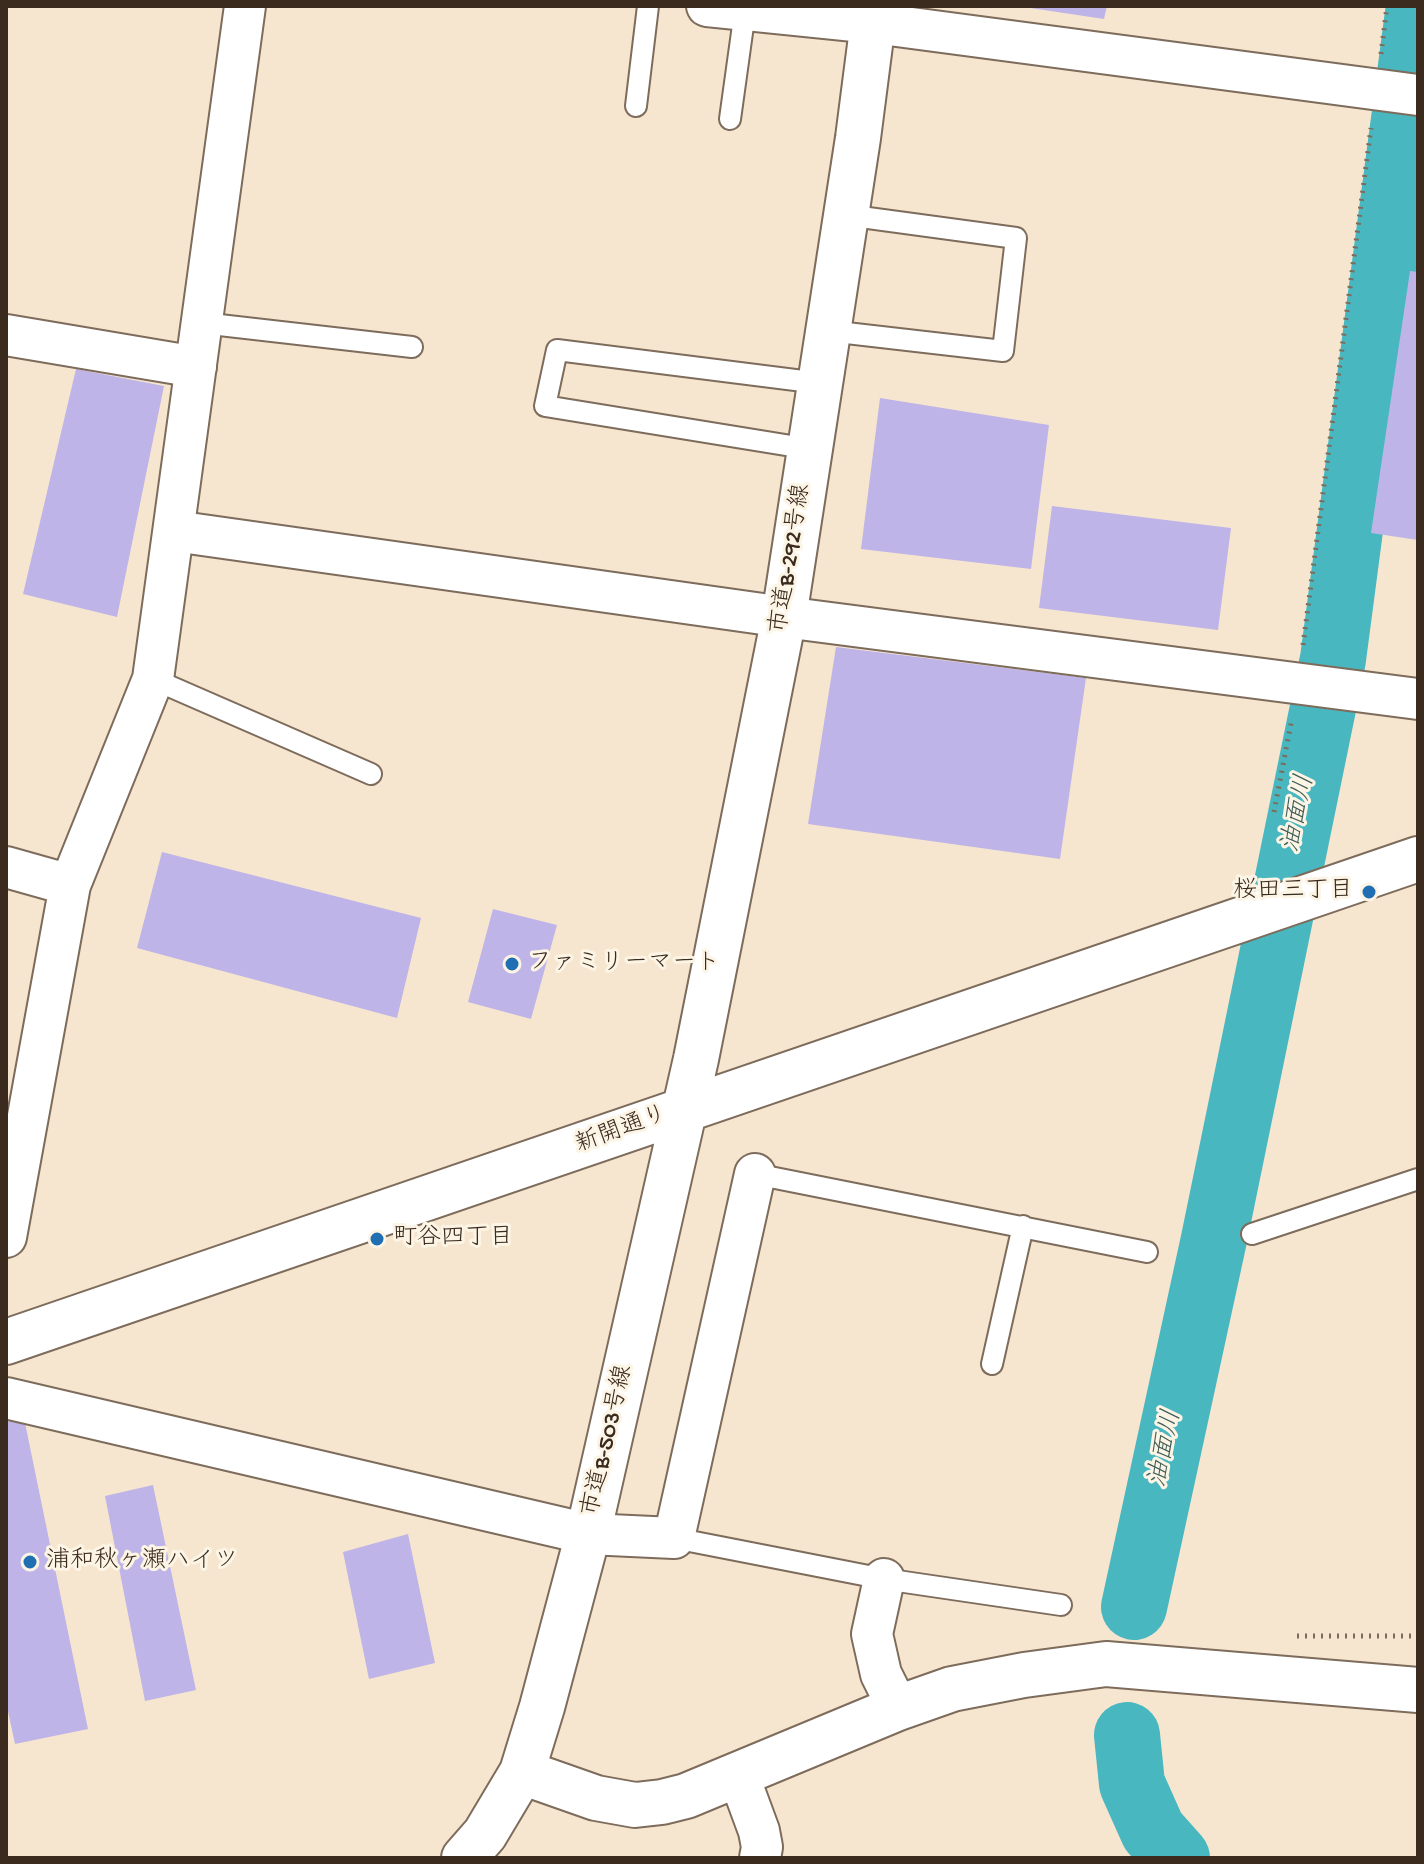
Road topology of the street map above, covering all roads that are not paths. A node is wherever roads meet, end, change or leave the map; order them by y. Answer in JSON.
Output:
{"nodes":[{"id":1,"x":245,"y":6,"type":"edge"},
{"id":2,"x":648,"y":6,"type":"edge"},
{"id":3,"x":726,"y":8,"type":"edge"},
{"id":4,"x":874,"y":14,"type":"edge"},
{"id":5,"x":1393,"y":92,"type":"edge"},
{"id":6,"x":636,"y":106,"type":"dead end"},
{"id":7,"x":730,"y":119,"type":"dead end"},
{"id":8,"x":846,"y":215,"type":"junction"},
{"id":9,"x":202,"y":323,"type":"junction"},
{"id":10,"x":829,"y":331,"type":"junction"},
{"id":11,"x":6,"y":335,"type":"edge"},
{"id":12,"x":412,"y":347,"type":"dead end"},
{"id":13,"x":196,"y":367,"type":"junction"},
{"id":14,"x":819,"y":383,"type":"junction"},
{"id":15,"x":810,"y":449,"type":"junction"},
{"id":16,"x":174,"y":531,"type":"junction"},
{"id":17,"x":784,"y":617,"type":"junction"},
{"id":18,"x":153,"y":679,"type":"junction"},
{"id":19,"x":1418,"y":699,"type":"edge"},
{"id":20,"x":371,"y":774,"type":"dead end"},
{"id":21,"x":1418,"y":859,"type":"edge"},
{"id":22,"x":6,"y":867,"type":"edge"},
{"id":23,"x":70,"y":885,"type":"junction"},
{"id":24,"x":685,"y":1108,"type":"junction"},
{"id":25,"x":755,"y":1174,"type":"joint"},
{"id":26,"x":1418,"y":1179,"type":"edge"},
{"id":27,"x":1023,"y":1226,"type":"junction"},
{"id":28,"x":1252,"y":1234,"type":"dead end"},
{"id":29,"x":6,"y":1237,"type":"edge"},
{"id":30,"x":1147,"y":1252,"type":"dead end"},
{"id":31,"x":6,"y":1342,"type":"edge"},
{"id":32,"x":992,"y":1364,"type":"dead end"},
{"id":33,"x":6,"y":1398,"type":"edge"},
{"id":34,"x":588,"y":1534,"type":"junction"},
{"id":35,"x":674,"y":1538,"type":"junction"},
{"id":36,"x":884,"y":1579,"type":"junction"},
{"id":37,"x":1061,"y":1605,"type":"dead end"},
{"id":38,"x":1418,"y":1690,"type":"edge"},
{"id":39,"x":898,"y":1708,"type":"junction"},
{"id":40,"x":522,"y":1772,"type":"junction"},
{"id":41,"x":738,"y":1774,"type":"junction"},
{"id":42,"x":464,"y":1858,"type":"edge"},
{"id":43,"x":760,"y":1858,"type":"edge"}],
"edges":[{"from":1,"to":9,"type":"street"},
{"from":2,"to":6,"type":"lane"},
{"from":3,"to":4,"type":"street"},
{"from":3,"to":7,"type":"lane"},
{"from":4,"to":5,"type":"street"},
{"from":4,"to":8,"type":"street","name":"市道B-292号線"},
{"from":8,"to":10,"type":"street","name":"市道B-292号線"},
{"from":8,"to":10,"type":"lane"},
{"from":9,"to":12,"type":"lane"},
{"from":9,"to":13,"type":"street"},
{"from":10,"to":14,"type":"street","name":"市道B-292号線"},
{"from":11,"to":13,"type":"street"},
{"from":13,"to":16,"type":"street"},
{"from":14,"to":15,"type":"street","name":"市道B-292号線"},
{"from":14,"to":15,"type":"lane"},
{"from":15,"to":17,"type":"street","name":"市道B-292号線"},
{"from":16,"to":17,"type":"street"},
{"from":16,"to":18,"type":"street"},
{"from":17,"to":19,"type":"street"},
{"from":17,"to":24,"type":"street","name":"市道B-292号線"},
{"from":18,"to":20,"type":"lane"},
{"from":18,"to":23,"type":"street"},
{"from":21,"to":24,"type":"street","name":"新開通り"},
{"from":22,"to":23,"type":"street"},
{"from":23,"to":29,"type":"street"},
{"from":24,"to":31,"type":"street","name":"新開通り"},
{"from":24,"to":34,"type":"street","name":"市道B-503号線"},
{"from":25,"to":27,"type":"lane"},
{"from":25,"to":35,"type":"street"},
{"from":26,"to":28,"type":"lane"},
{"from":27,"to":30,"type":"lane"},
{"from":27,"to":32,"type":"lane"},
{"from":33,"to":34,"type":"street"},
{"from":34,"to":35,"type":"street"},
{"from":34,"to":40,"type":"street","name":"市道B-503号線"},
{"from":35,"to":36,"type":"lane"},
{"from":36,"to":37,"type":"lane"},
{"from":36,"to":39,"type":"street"},
{"from":38,"to":39,"type":"street"},
{"from":39,"to":41,"type":"street"},
{"from":40,"to":41,"type":"street"},
{"from":40,"to":42,"type":"street","name":"市道B-503号線"},
{"from":41,"to":43,"type":"street"}]}
